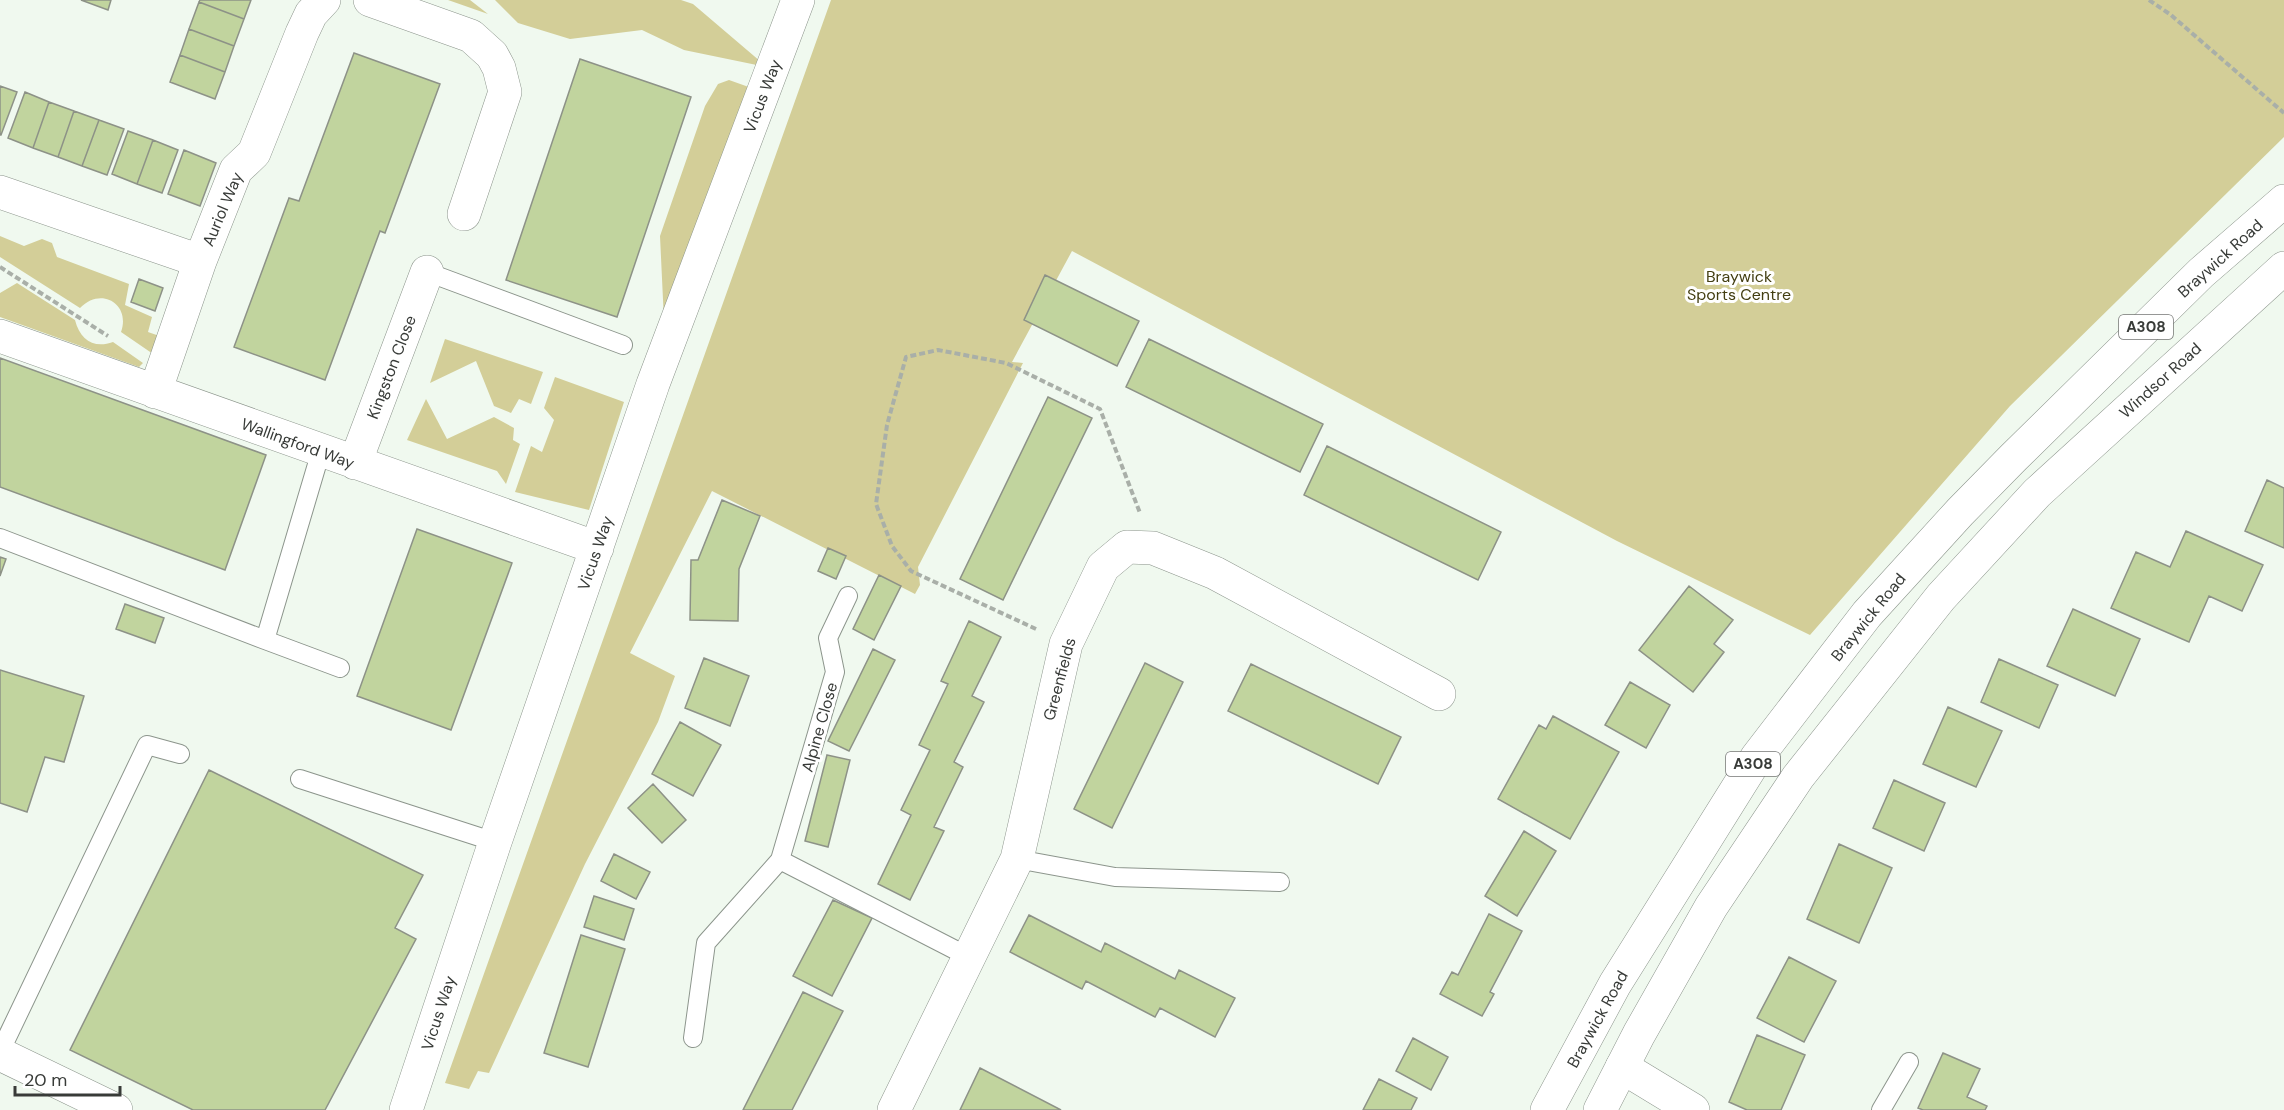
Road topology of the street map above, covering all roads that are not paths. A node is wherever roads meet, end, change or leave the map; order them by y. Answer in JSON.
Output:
{"nodes":[{"id":1,"x":370,"y":0,"type":"edge"},
{"id":2,"x":798,"y":0,"type":"edge"},
{"id":3,"x":322,"y":1,"type":"edge"},
{"id":4,"x":0,"y":192,"type":"edge"},
{"id":5,"x":2284,"y":201,"type":"edge"},
{"id":6,"x":464,"y":214,"type":"dead end"},
{"id":7,"x":200,"y":261,"type":"junction"},
{"id":8,"x":2284,"y":268,"type":"edge"},
{"id":9,"x":427,"y":272,"type":"joint"},
{"id":10,"x":0,"y":336,"type":"edge"},
{"id":11,"x":623,"y":345,"type":"dead end"},
{"id":12,"x":155,"y":392,"type":"junction"},
{"id":13,"x":321,"y":451,"type":"junction"},
{"id":14,"x":355,"y":463,"type":"junction"},
{"id":15,"x":0,"y":538,"type":"edge"},
{"id":16,"x":597,"y":548,"type":"junction"},
{"id":17,"x":848,"y":596,"type":"dead end"},
{"id":18,"x":266,"y":640,"type":"junction"},
{"id":19,"x":340,"y":668,"type":"dead end"},
{"id":20,"x":1439,"y":694,"type":"dead end"},
{"id":21,"x":180,"y":754,"type":"dead end"},
{"id":22,"x":300,"y":779,"type":"dead end"},
{"id":23,"x":495,"y":842,"type":"junction"},
{"id":24,"x":1017,"y":859,"type":"junction"},
{"id":25,"x":780,"y":860,"type":"junction"},
{"id":26,"x":1280,"y":882,"type":"dead end"},
{"id":27,"x":971,"y":958,"type":"junction"},
{"id":28,"x":693,"y":1038,"type":"dead end"},
{"id":29,"x":0,"y":1053,"type":"edge"},
{"id":30,"x":1909,"y":1062,"type":"dead end"},
{"id":31,"x":1622,"y":1067,"type":"junction"},
{"id":32,"x":116,"y":1110,"type":"edge"},
{"id":33,"x":406,"y":1110,"type":"edge"},
{"id":34,"x":894,"y":1110,"type":"edge"},
{"id":35,"x":1547,"y":1110,"type":"edge"},
{"id":36,"x":1600,"y":1110,"type":"edge"},
{"id":37,"x":1693,"y":1110,"type":"edge"},
{"id":38,"x":1881,"y":1110,"type":"edge"}],
"edges":[{"from":1,"to":6,"type":"street"},
{"from":2,"to":16,"type":"street","name":"Vicus Way"},
{"from":3,"to":7,"type":"street","name":"Auriol Way"},
{"from":4,"to":7,"type":"street"},
{"from":5,"to":35,"type":"street","name":"Braywick Road","number":"A308"},
{"from":7,"to":12,"type":"street","name":"Auriol Way"},
{"from":8,"to":31,"type":"street","name":"Windsor Road","number":"A308"},
{"from":9,"to":11,"type":"lane"},
{"from":9,"to":14,"type":"street","name":"Kingston Close"},
{"from":10,"to":12,"type":"street","name":"Wallingford Way"},
{"from":12,"to":13,"type":"street","name":"Wallingford Way"},
{"from":13,"to":14,"type":"street","name":"Wallingford Way"},
{"from":13,"to":18,"type":"lane"},
{"from":14,"to":16,"type":"street","name":"Wallingford Way"},
{"from":15,"to":18,"type":"lane"},
{"from":16,"to":23,"type":"street","name":"Vicus Way"},
{"from":17,"to":25,"type":"lane","name":"Alpine Close"},
{"from":18,"to":19,"type":"lane"},
{"from":20,"to":24,"type":"street","name":"Greenfields"},
{"from":21,"to":29,"type":"lane"},
{"from":22,"to":23,"type":"lane"},
{"from":23,"to":33,"type":"street","name":"Vicus Way"},
{"from":24,"to":26,"type":"lane"},
{"from":24,"to":27,"type":"street","name":"Greenfields"},
{"from":25,"to":27,"type":"lane"},
{"from":25,"to":28,"type":"lane","name":"Alpine Close"},
{"from":27,"to":34,"type":"street","name":"Greenfields"},
{"from":29,"to":32,"type":"street"},
{"from":30,"to":38,"type":"lane"},
{"from":31,"to":36,"type":"street","number":"A308"},
{"from":31,"to":37,"type":"street"}]}
